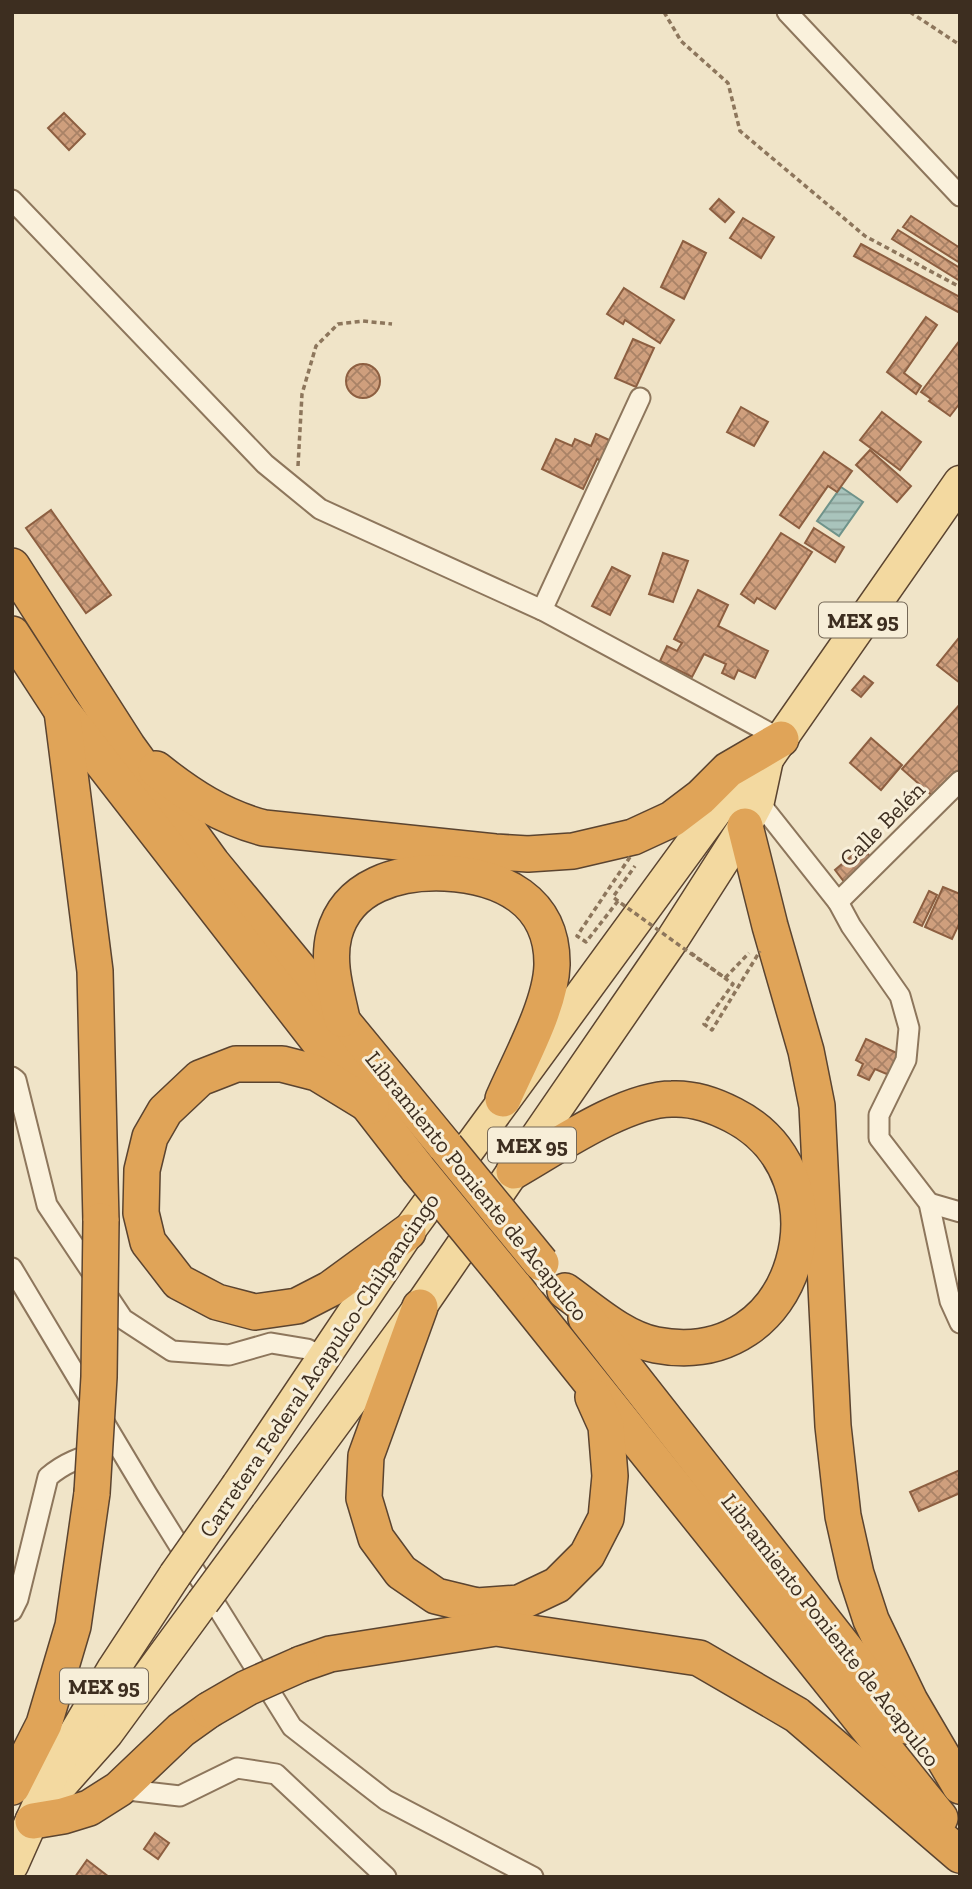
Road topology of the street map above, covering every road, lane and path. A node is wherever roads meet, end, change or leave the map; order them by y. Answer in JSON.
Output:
{"nodes":[{"id":1,"x":664,"y":12,"type":"edge"},
{"id":2,"x":787,"y":12,"type":"edge"},
{"id":3,"x":910,"y":12,"type":"edge"},
{"id":4,"x":960,"y":45,"type":"edge"},
{"id":5,"x":960,"y":196,"type":"edge"},
{"id":6,"x":12,"y":200,"type":"edge"},
{"id":7,"x":960,"y":287,"type":"edge"},
{"id":8,"x":393,"y":324,"type":"dead end"},
{"id":9,"x":640,"y":398,"type":"dead end"},
{"id":10,"x":960,"y":482,"type":"edge"},
{"id":11,"x":296,"y":489,"type":"junction"},
{"id":12,"x":12,"y":566,"type":"edge"},
{"id":13,"x":542,"y":610,"type":"junction"},
{"id":14,"x":12,"y":634,"type":"edge"},
{"id":15,"x":62,"y":711,"type":"junction"},
{"id":16,"x":128,"y":747,"type":"junction"},
{"id":17,"x":774,"y":749,"type":"junction"},
{"id":18,"x":960,"y":780,"type":"edge"},
{"id":19,"x":752,"y":813,"type":"junction"},
{"id":20,"x":631,"y":857,"type":"dead end"},
{"id":21,"x":838,"y":902,"type":"junction"},
{"id":22,"x":672,"y":940,"type":"junction"},
{"id":23,"x":344,"y":1026,"type":"junction"},
{"id":24,"x":12,"y":1077,"type":"edge"},
{"id":25,"x":503,"y":1099,"type":"junction"},
{"id":26,"x":371,"y":1106,"type":"junction"},
{"id":27,"x":514,"y":1171,"type":"junction"},
{"id":28,"x":929,"y":1203,"type":"junction"},
{"id":29,"x":960,"y":1212,"type":"edge"},
{"id":30,"x":408,"y":1232,"type":"junction"},
{"id":31,"x":12,"y":1268,"type":"edge"},
{"id":32,"x":565,"y":1292,"type":"junction"},
{"id":33,"x":420,"y":1307,"type":"junction"},
{"id":34,"x":960,"y":1323,"type":"edge"},
{"id":35,"x":324,"y":1357,"type":"junction"},
{"id":36,"x":579,"y":1366,"type":"junction"},
{"id":37,"x":119,"y":1447,"type":"junction"},
{"id":38,"x":12,"y":1611,"type":"edge"},
{"id":39,"x":960,"y":1786,"type":"edge"},
{"id":40,"x":119,"y":1789,"type":"junction"},
{"id":41,"x":960,"y":1795,"type":"edge"},
{"id":42,"x":29,"y":1803,"type":"edge"},
{"id":43,"x":960,"y":1841,"type":"edge"},
{"id":44,"x":960,"y":1855,"type":"edge"},
{"id":45,"x":12,"y":1865,"type":"edge"},
{"id":46,"x":386,"y":1877,"type":"edge"},
{"id":47,"x":533,"y":1877,"type":"edge"}],
"edges":[{"from":1,"to":7,"type":"path"},
{"from":2,"to":5,"type":"street"},
{"from":3,"to":4,"type":"path"},
{"from":6,"to":11,"type":"street"},
{"from":8,"to":11,"type":"path"},
{"from":9,"to":13,"type":"street"},
{"from":10,"to":17,"type":"main road","number":"MEX 95"},
{"from":11,"to":13,"type":"street"},
{"from":12,"to":16,"type":"highway","name":"Libramiento Poniente de Acapulco"},
{"from":13,"to":17,"type":"street"},
{"from":14,"to":15,"type":"highway","name":"Libramiento Poniente de Acapulco"},
{"from":15,"to":26,"type":"highway","name":"Libramiento Poniente de Acapulco"},
{"from":15,"to":42,"type":"highway","bridge":true},
{"from":16,"to":17,"type":"highway"},
{"from":16,"to":23,"type":"highway","name":"Libramiento Poniente de Acapulco"},
{"from":17,"to":19,"type":"main road","name":"Carretera Federal Acapulco-Chilpancingo","number":"MEX 95"},
{"from":17,"to":25,"type":"main road","name":"Carretera Federal Acapulco-Chilpancingo","number":"MEX 95"},
{"from":18,"to":21,"type":"street","name":"Calle Belén"},
{"from":19,"to":21,"type":"street"},
{"from":19,"to":22,"type":"main road","name":"Carretera Federal Acapulco-Chilpancingo","number":"MEX 95"},
{"from":19,"to":39,"type":"highway"},
{"from":20,"to":22,"type":"path","bridge":true},
{"from":21,"to":28,"type":"street"},
{"from":22,"to":27,"type":"main road","name":"Carretera Federal Acapulco-Chilpancingo","number":"MEX 95"},
{"from":23,"to":25,"type":"highway"},
{"from":23,"to":32,"type":"highway","name":"Libramiento Poniente de Acapulco","bridge":true},
{"from":24,"to":35,"type":"street"},
{"from":25,"to":30,"type":"main road","name":"Carretera Federal Acapulco-Chilpancingo","number":"MEX 95"},
{"from":26,"to":30,"type":"highway"},
{"from":26,"to":36,"type":"highway","name":"Libramiento Poniente de Acapulco","bridge":true},
{"from":27,"to":32,"type":"highway"},
{"from":27,"to":33,"type":"main road","name":"Carretera Federal Acapulco-Chilpancingo","number":"MEX 95"},
{"from":28,"to":29,"type":"street"},
{"from":28,"to":34,"type":"street"},
{"from":30,"to":35,"type":"main road","name":"Carretera Federal Acapulco-Chilpancingo","number":"MEX 95"},
{"from":31,"to":37,"type":"street"},
{"from":32,"to":41,"type":"highway","name":"Libramiento Poniente de Acapulco"},
{"from":33,"to":36,"type":"highway"},
{"from":33,"to":42,"type":"main road","name":"Carretera Federal Acapulco-Chilpancingo","number":"MEX 95","bridge":true},
{"from":35,"to":42,"type":"main road","name":"Carretera Federal Acapulco-Chilpancingo","number":"MEX 95","bridge":true},
{"from":36,"to":43,"type":"highway","name":"Libramiento Poniente de Acapulco"},
{"from":37,"to":38,"type":"street"},
{"from":37,"to":47,"type":"street"},
{"from":40,"to":42,"type":"highway"},
{"from":40,"to":44,"type":"highway","bridge":true},
{"from":40,"to":46,"type":"street"},
{"from":42,"to":45,"type":"main road","name":"Carretera Federal Acapulco-Chilpancingo","number":"MEX 95"}]}
